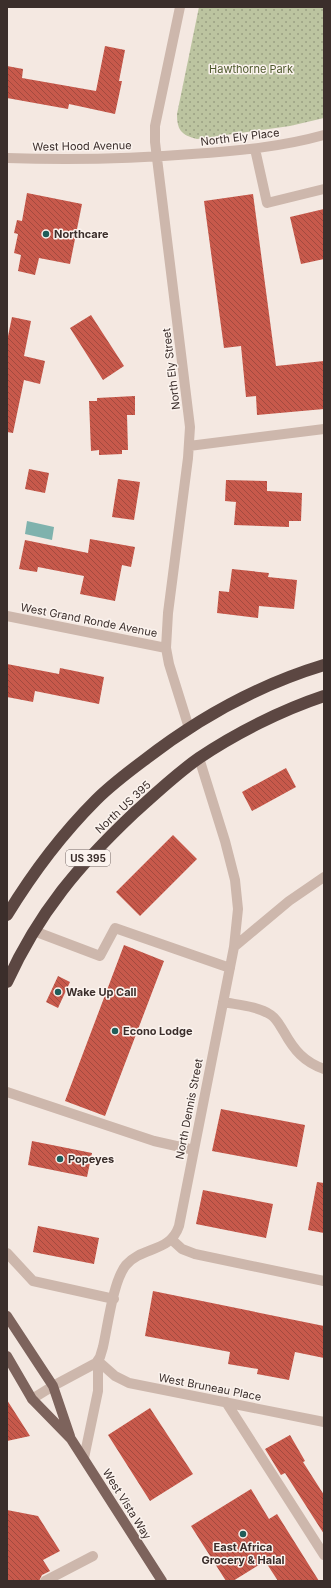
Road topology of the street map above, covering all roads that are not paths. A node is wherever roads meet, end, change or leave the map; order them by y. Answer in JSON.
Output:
{"nodes":[{"id":1,"x":180,"y":7,"type":"edge"},
{"id":2,"x":324,"y":135,"type":"edge"},
{"id":3,"x":255,"y":149,"type":"junction"},
{"id":4,"x":157,"y":157,"type":"junction"},
{"id":5,"x":7,"y":158,"type":"edge"},
{"id":6,"x":324,"y":189,"type":"edge"},
{"id":7,"x":324,"y":429,"type":"edge"},
{"id":8,"x":189,"y":446,"type":"junction"},
{"id":9,"x":7,"y":616,"type":"edge"},
{"id":10,"x":166,"y":648,"type":"junction"},
{"id":11,"x":324,"y":665,"type":"edge"},
{"id":12,"x":324,"y":696,"type":"edge"},
{"id":13,"x":189,"y":728,"type":"junction"},
{"id":14,"x":199,"y":758,"type":"junction"},
{"id":15,"x":324,"y":877,"type":"edge"},
{"id":16,"x":7,"y":915,"type":"edge"},
{"id":17,"x":34,"y":931,"type":"junction"},
{"id":18,"x":234,"y":947,"type":"junction"},
{"id":19,"x":230,"y":968,"type":"junction"},
{"id":20,"x":7,"y":982,"type":"edge"},
{"id":21,"x":223,"y":1002,"type":"junction"},
{"id":22,"x":324,"y":1069,"type":"edge"},
{"id":23,"x":7,"y":1092,"type":"edge"},
{"id":24,"x":194,"y":1150,"type":"junction"},
{"id":25,"x":171,"y":1239,"type":"junction"},
{"id":26,"x":7,"y":1253,"type":"edge"},
{"id":27,"x":324,"y":1281,"type":"edge"},
{"id":28,"x":114,"y":1299,"type":"junction"},
{"id":29,"x":7,"y":1316,"type":"edge"},
{"id":30,"x":7,"y":1356,"type":"edge"},
{"id":31,"x":98,"y":1361,"type":"junction"},
{"id":32,"x":53,"y":1386,"type":"junction"},
{"id":33,"x":32,"y":1399,"type":"junction"},
{"id":34,"x":226,"y":1402,"type":"junction"},
{"id":35,"x":324,"y":1422,"type":"edge"},
{"id":36,"x":71,"y":1439,"type":"junction"},
{"id":37,"x":84,"y":1458,"type":"junction"},
{"id":38,"x":324,"y":1555,"type":"edge"},
{"id":39,"x":93,"y":1556,"type":"dead end"},
{"id":40,"x":45,"y":1581,"type":"edge"},
{"id":41,"x":162,"y":1581,"type":"edge"}],
"edges":[{"from":1,"to":4,"type":"street","name":"North Ely Street"},
{"from":2,"to":3,"type":"street","name":"North Ely Place"},
{"from":3,"to":4,"type":"street","name":"North Ely Place"},
{"from":3,"to":6,"type":"street"},
{"from":4,"to":5,"type":"street","name":"West Hood Avenue"},
{"from":4,"to":8,"type":"street","name":"North Ely Street"},
{"from":7,"to":8,"type":"street"},
{"from":8,"to":10,"type":"street","name":"North Ely Street"},
{"from":9,"to":10,"type":"street","name":"West Grand Ronde Avenue"},
{"from":10,"to":13,"type":"street","name":"North Ely Street"},
{"from":11,"to":13,"type":"highway","number":"US 395"},
{"from":12,"to":14,"type":"highway","number":"US 395"},
{"from":13,"to":16,"type":"highway","name":"North US 395","number":"US 395"},
{"from":14,"to":17,"type":"highway","name":"North US 395","number":"US 395"},
{"from":14,"to":18,"type":"street","name":"North Dennis Street"},
{"from":15,"to":18,"type":"street"},
{"from":17,"to":19,"type":"street"},
{"from":17,"to":20,"type":"highway","name":"North US 395","number":"US 395"},
{"from":18,"to":19,"type":"street","name":"North Dennis Street"},
{"from":19,"to":21,"type":"street","name":"North Dennis Street"},
{"from":21,"to":22,"type":"street"},
{"from":21,"to":24,"type":"street","name":"North Dennis Street"},
{"from":23,"to":24,"type":"street"},
{"from":24,"to":25,"type":"street","name":"North Dennis Street"},
{"from":25,"to":27,"type":"street"},
{"from":25,"to":28,"type":"street"},
{"from":26,"to":28,"type":"street"},
{"from":28,"to":31,"type":"street"},
{"from":29,"to":32,"type":"main road","name":"West Vista Way"},
{"from":30,"to":33,"type":"main road","name":"West Vista Way"},
{"from":31,"to":32,"type":"street"},
{"from":31,"to":34,"type":"street","name":"West Bruneau Place"},
{"from":31,"to":37,"type":"street"},
{"from":32,"to":33,"type":"street"},
{"from":32,"to":36,"type":"main road","name":"West Vista Way"},
{"from":33,"to":36,"type":"main road","name":"West Vista Way"},
{"from":34,"to":35,"type":"street","name":"West Bruneau Place"},
{"from":34,"to":38,"type":"street"},
{"from":36,"to":37,"type":"main road","name":"West Vista Way"},
{"from":37,"to":41,"type":"main road","name":"West Vista Way"},
{"from":39,"to":40,"type":"street"}]}
